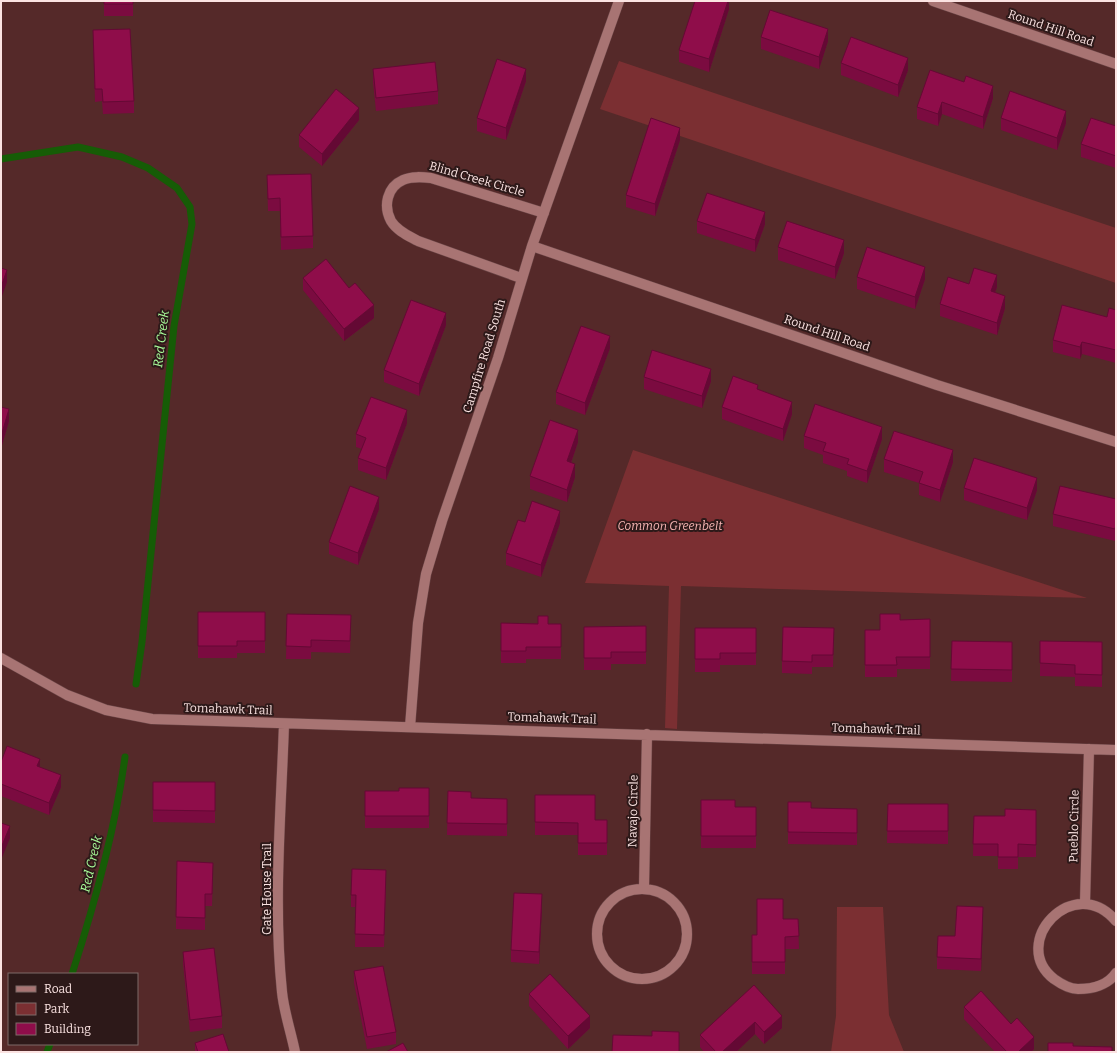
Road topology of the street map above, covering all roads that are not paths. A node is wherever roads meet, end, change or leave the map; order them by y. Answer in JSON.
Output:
{"nodes":[{"id":1,"x":619,"y":1,"type":"edge"},
{"id":2,"x":933,"y":1,"type":"edge"},
{"id":3,"x":1116,"y":64,"type":"edge"},
{"id":4,"x":544,"y":212,"type":"junction"},
{"id":5,"x":532,"y":246,"type":"junction"},
{"id":6,"x":521,"y":278,"type":"junction"},
{"id":7,"x":1116,"y":442,"type":"edge"},
{"id":8,"x":1,"y":658,"type":"edge"},
{"id":9,"x":284,"y":724,"type":"junction"},
{"id":10,"x":410,"y":727,"type":"junction"},
{"id":11,"x":647,"y":734,"type":"junction"},
{"id":12,"x":1088,"y":749,"type":"junction"},
{"id":13,"x":1116,"y":750,"type":"edge"},
{"id":14,"x":644,"y":888,"type":"junction"},
{"id":15,"x":1085,"y":903,"type":"junction"},
{"id":16,"x":1116,"y":920,"type":"edge"},
{"id":17,"x":1116,"y":973,"type":"edge"},
{"id":18,"x":295,"y":1052,"type":"edge"}],
"edges":[{"from":1,"to":4,"type":"street","name":"Campfire Road South"},
{"from":2,"to":3,"type":"street","name":"Round Hill Road"},
{"from":4,"to":5,"type":"street","name":"Campfire Road South"},
{"from":4,"to":6,"type":"street","name":"Blind Creek Circle"},
{"from":5,"to":6,"type":"street","name":"Campfire Road South"},
{"from":5,"to":7,"type":"street","name":"Round Hill Road"},
{"from":6,"to":10,"type":"street","name":"Campfire Road South"},
{"from":8,"to":9,"type":"street","name":"Tomahawk Trail"},
{"from":9,"to":10,"type":"street","name":"Tomahawk Trail"},
{"from":9,"to":18,"type":"street","name":"Gate House Trail"},
{"from":10,"to":11,"type":"street","name":"Tomahawk Trail"},
{"from":11,"to":12,"type":"street","name":"Tomahawk Trail"},
{"from":11,"to":14,"type":"street","name":"Navajo Circle"},
{"from":12,"to":13,"type":"street","name":"Tomahawk Trail"},
{"from":12,"to":15,"type":"street","name":"Pueblo Circle"},
{"from":14,"to":14,"type":"street"},
{"from":15,"to":16,"type":"street"},
{"from":15,"to":17,"type":"street"}]}
